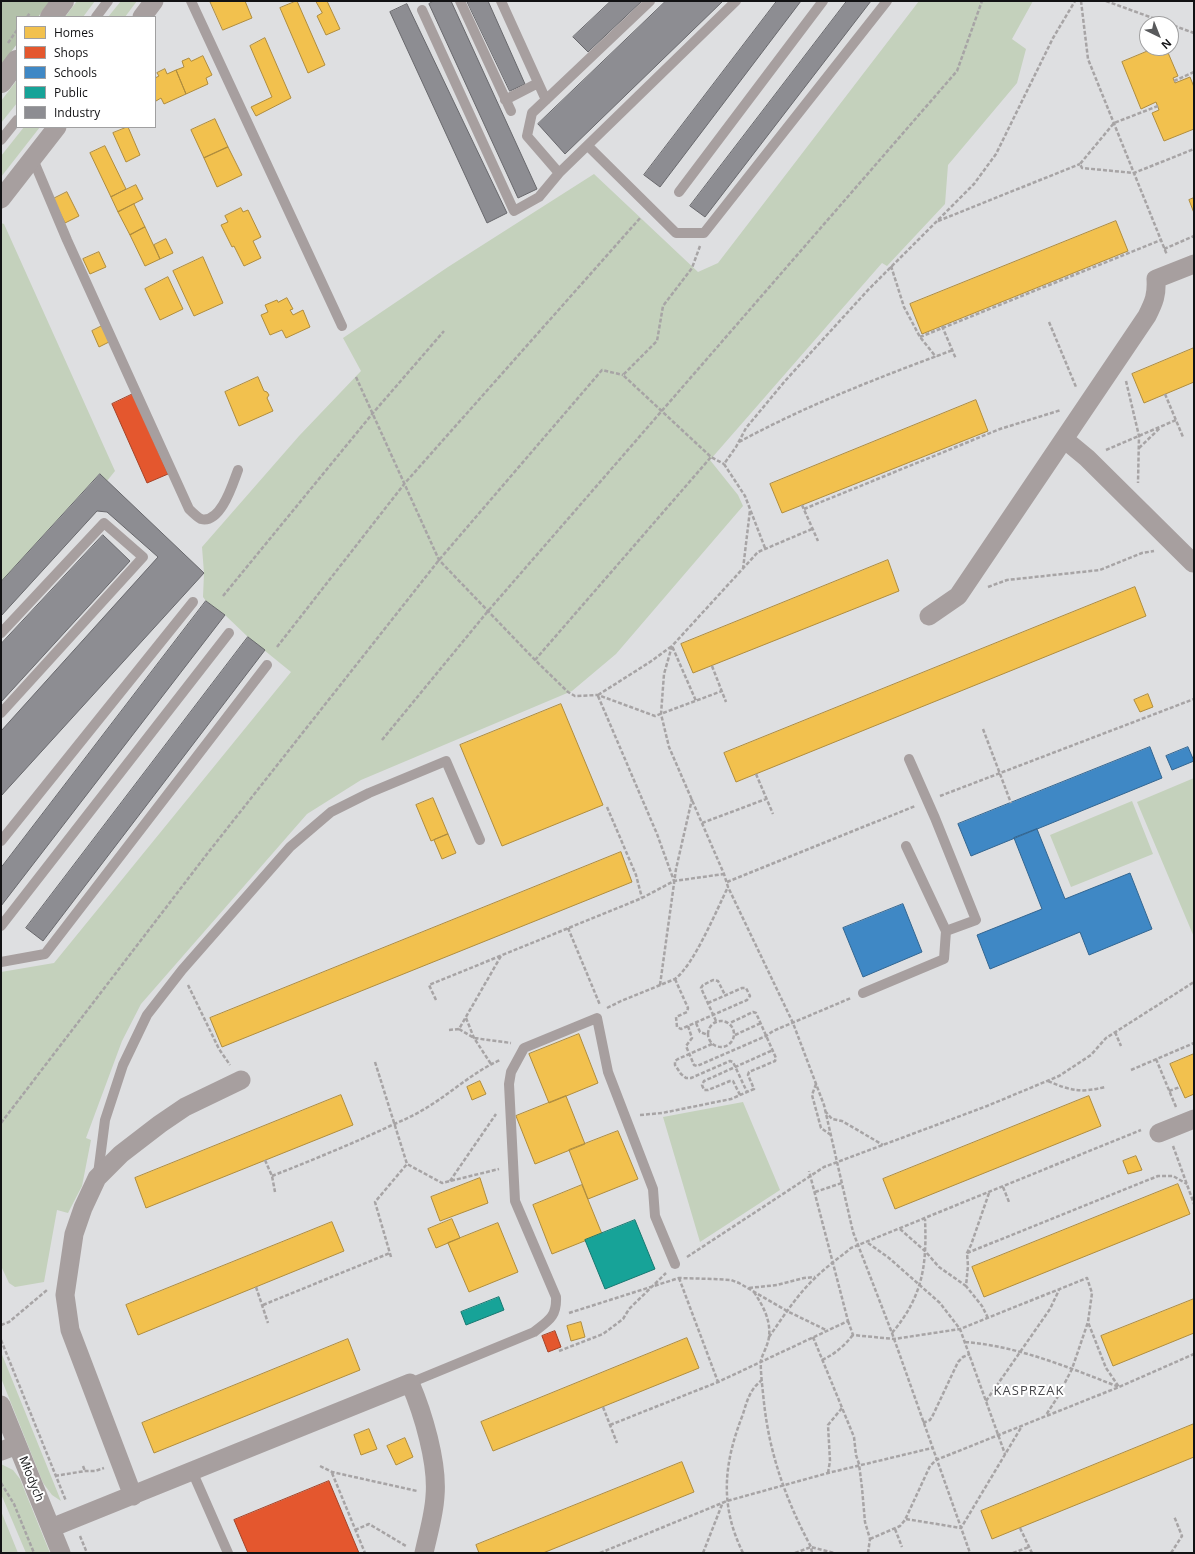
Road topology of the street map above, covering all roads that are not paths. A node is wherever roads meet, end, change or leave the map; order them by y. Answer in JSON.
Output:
{"nodes":[{"id":1,"x":63,"y":1,"type":"edge"},
{"id":2,"x":108,"y":1,"type":"edge"},
{"id":3,"x":154,"y":1,"type":"edge"},
{"id":4,"x":191,"y":1,"type":"edge"},
{"id":5,"x":460,"y":1,"type":"edge"},
{"id":6,"x":501,"y":1,"type":"edge"},
{"id":7,"x":650,"y":1,"type":"edge"},
{"id":8,"x":736,"y":1,"type":"edge"},
{"id":9,"x":823,"y":1,"type":"edge"},
{"id":10,"x":888,"y":1,"type":"edge"},
{"id":11,"x":422,"y":10,"type":"dead end"},
{"id":12,"x":52,"y":16,"type":"edge"},
{"id":13,"x":97,"y":16,"type":"edge"},
{"id":14,"x":143,"y":16,"type":"edge"},
{"id":15,"x":16,"y":62,"type":"edge"},
{"id":16,"x":1,"y":82,"type":"edge"},
{"id":17,"x":538,"y":83,"type":"junction"},
{"id":18,"x":505,"y":100,"type":"junction"},
{"id":19,"x":546,"y":100,"type":"junction"},
{"id":20,"x":511,"y":111,"type":"dead end"},
{"id":21,"x":16,"y":121,"type":"edge"},
{"id":22,"x":56,"y":128,"type":"edge"},
{"id":23,"x":1,"y":140,"type":"edge"},
{"id":24,"x":588,"y":146,"type":"junction"},
{"id":25,"x":31,"y":160,"type":"junction"},
{"id":26,"x":559,"y":174,"type":"junction"},
{"id":27,"x":679,"y":192,"type":"dead end"},
{"id":28,"x":1,"y":199,"type":"edge"},
{"id":29,"x":1194,"y":264,"type":"edge"},
{"id":30,"x":342,"y":326,"type":"dead end"},
{"id":31,"x":1064,"y":439,"type":"junction"},
{"id":32,"x":238,"y":470,"type":"dead end"},
{"id":33,"x":1194,"y":564,"type":"edge"},
{"id":34,"x":193,"y":602,"type":"dead end"},
{"id":35,"x":929,"y":616,"type":"dead end"},
{"id":36,"x":1,"y":633,"type":"edge"},
{"id":37,"x":229,"y":633,"type":"dead end"},
{"id":38,"x":267,"y":665,"type":"dead end"},
{"id":39,"x":1,"y":713,"type":"edge"},
{"id":40,"x":909,"y":759,"type":"dead end"},
{"id":41,"x":480,"y":840,"type":"dead end"},
{"id":42,"x":1,"y":841,"type":"edge"},
{"id":43,"x":906,"y":846,"type":"dead end"},
{"id":44,"x":1,"y":926,"type":"edge"},
{"id":45,"x":946,"y":931,"type":"junction"},
{"id":46,"x":1,"y":962,"type":"edge"},
{"id":47,"x":863,"y":992,"type":"road end"},
{"id":48,"x":241,"y":1080,"type":"road end"},
{"id":49,"x":97,"y":1178,"type":"junction"},
{"id":50,"x":675,"y":1264,"type":"road end"},
{"id":51,"x":410,"y":1383,"type":"junction"},
{"id":52,"x":1,"y":1405,"type":"edge"},
{"id":53,"x":9,"y":1448,"type":"edge"},
{"id":54,"x":192,"y":1471,"type":"junction"},
{"id":55,"x":133,"y":1496,"type":"junction"},
{"id":56,"x":51,"y":1528,"type":"junction"},
{"id":57,"x":418,"y":1551,"type":"edge"},
{"id":58,"x":61,"y":1553,"type":"edge"},
{"id":59,"x":228,"y":1553,"type":"edge"}],
"edges":[{"from":1,"to":12,"type":"street"},
{"from":2,"to":13,"type":"lane"},
{"from":3,"to":14,"type":"street"},
{"from":4,"to":30,"type":"lane"},
{"from":5,"to":18,"type":"lane"},
{"from":6,"to":17,"type":"lane"},
{"from":7,"to":19,"type":"lane"},
{"from":8,"to":24,"type":"lane"},
{"from":9,"to":27,"type":"lane"},
{"from":10,"to":24,"type":"lane"},
{"from":11,"to":26,"type":"lane"},
{"from":15,"to":16,"type":"street"},
{"from":17,"to":18,"type":"lane"},
{"from":17,"to":19,"type":"lane"},
{"from":18,"to":20,"type":"lane"},
{"from":19,"to":26,"type":"lane"},
{"from":21,"to":23,"type":"lane"},
{"from":22,"to":25,"type":"street"},
{"from":24,"to":26,"type":"lane"},
{"from":25,"to":28,"type":"street"},
{"from":25,"to":32,"type":"lane"},
{"from":29,"to":31,"type":"street"},
{"from":31,"to":33,"type":"street"},
{"from":31,"to":35,"type":"street"},
{"from":34,"to":42,"type":"lane"},
{"from":36,"to":39,"type":"lane"},
{"from":37,"to":44,"type":"lane"},
{"from":38,"to":46,"type":"lane"},
{"from":40,"to":45,"type":"lane"},
{"from":41,"to":49,"type":"lane"},
{"from":43,"to":45,"type":"lane"},
{"from":45,"to":47,"type":"lane"},
{"from":48,"to":49,"type":"street"},
{"from":49,"to":55,"type":"street"},
{"from":50,"to":51,"type":"lane"},
{"from":51,"to":54,"type":"street"},
{"from":51,"to":57,"type":"street"},
{"from":52,"to":53,"type":"street","name":"Młodych"},
{"from":53,"to":56,"type":"street","name":"Młodych"},
{"from":54,"to":55,"type":"street"},
{"from":54,"to":59,"type":"lane"},
{"from":55,"to":56,"type":"street"},
{"from":56,"to":58,"type":"street","name":"Młodych"}]}
